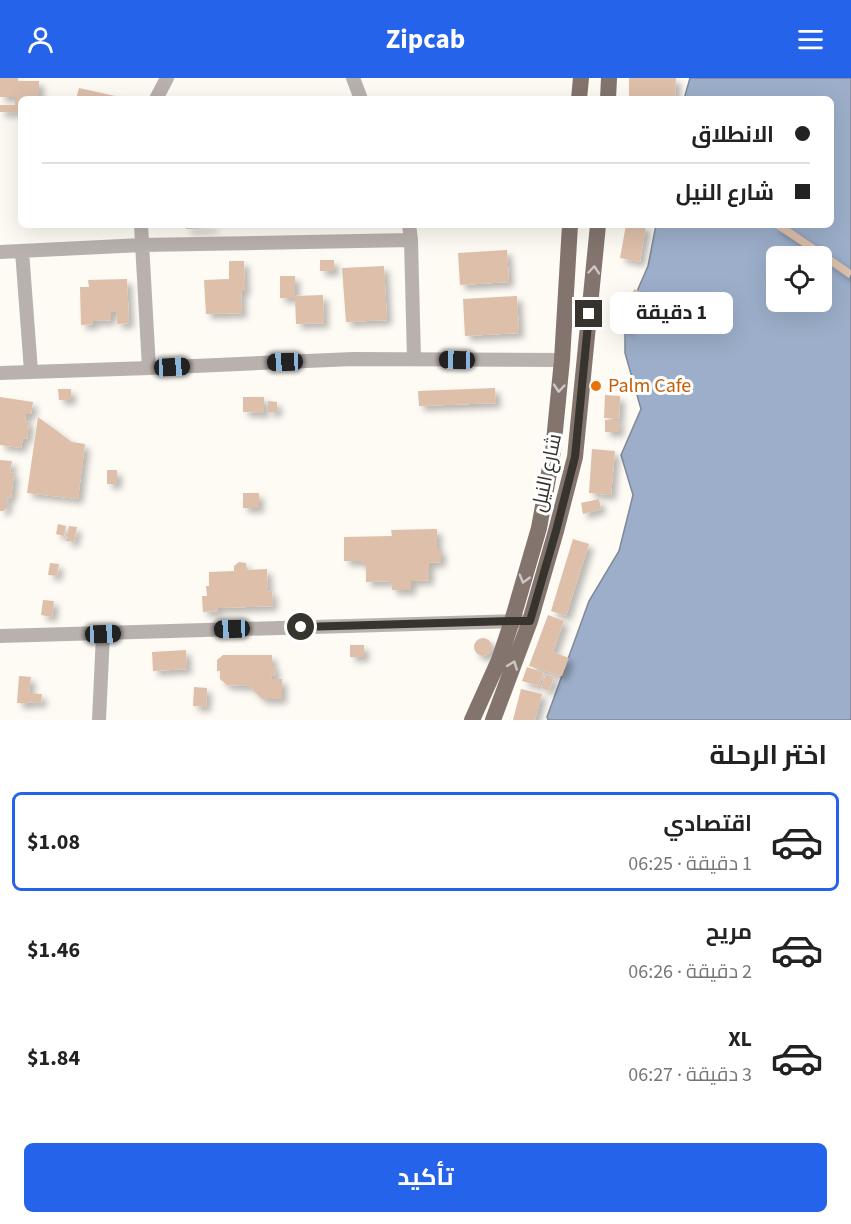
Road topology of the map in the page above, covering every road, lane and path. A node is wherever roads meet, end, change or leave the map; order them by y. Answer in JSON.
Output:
{"nodes":[{"id":1,"x":167,"y":78,"type":"edge"},
{"id":2,"x":353,"y":78,"type":"edge"},
{"id":3,"x":580,"y":78,"type":"edge"},
{"id":4,"x":609,"y":78,"type":"edge"},
{"id":5,"x":158,"y":96,"type":"edge"},
{"id":6,"x":360,"y":96,"type":"edge"},
{"id":7,"x":579,"y":96,"type":"edge"},
{"id":8,"x":608,"y":96,"type":"edge"},
{"id":9,"x":141,"y":228,"type":"edge"},
{"id":10,"x":409,"y":228,"type":"edge"},
{"id":11,"x":570,"y":228,"type":"edge"},
{"id":12,"x":598,"y":228,"type":"edge"},
{"id":13,"x":411,"y":240,"type":"junction"},
{"id":14,"x":142,"y":244,"type":"junction"},
{"id":15,"x":22,"y":251,"type":"junction"},
{"id":16,"x":0,"y":252,"type":"edge"},
{"id":17,"x":414,"y":359,"type":"junction"},
{"id":18,"x":562,"y":360,"type":"junction"},
{"id":19,"x":149,"y":368,"type":"junction"},
{"id":20,"x":31,"y":371,"type":"junction"},
{"id":21,"x":0,"y":373,"type":"edge"},
{"id":22,"x":512,"y":621,"type":"junction"},
{"id":23,"x":530,"y":621,"type":"junction"},
{"id":24,"x":103,"y":634,"type":"junction"},
{"id":25,"x":0,"y":636,"type":"edge"},
{"id":26,"x":99,"y":720,"type":"edge"},
{"id":27,"x":472,"y":720,"type":"edge"},
{"id":28,"x":493,"y":720,"type":"edge"}],
"edges":[{"from":1,"to":5,"type":"street"},
{"from":2,"to":6,"type":"street"},
{"from":3,"to":7,"type":"main road"},
{"from":4,"to":8,"type":"main road"},
{"from":9,"to":14,"type":"street"},
{"from":10,"to":13,"type":"street"},
{"from":11,"to":18,"type":"main road","name":"شارع النيل"},
{"from":23,"to":12,"type":"main road","name":"شارع النيل","one_way":true},
{"from":13,"to":14,"type":"street"},
{"from":13,"to":17,"type":"street"},
{"from":14,"to":15,"type":"street"},
{"from":14,"to":19,"type":"street"},
{"from":15,"to":16,"type":"street"},
{"from":15,"to":20,"type":"street"},
{"from":17,"to":18,"type":"street"},
{"from":17,"to":19,"type":"street"},
{"from":18,"to":22,"type":"main road","name":"شارع النيل","one_way":true},
{"from":19,"to":20,"type":"street"},
{"from":20,"to":21,"type":"street"},
{"from":22,"to":23,"type":"street"},
{"from":22,"to":24,"type":"street"},
{"from":22,"to":27,"type":"main road","name":"شارع النيل"},
{"from":28,"to":23,"type":"main road","name":"شارع النيل","one_way":true},
{"from":24,"to":25,"type":"street"},
{"from":24,"to":26,"type":"street"}]}
